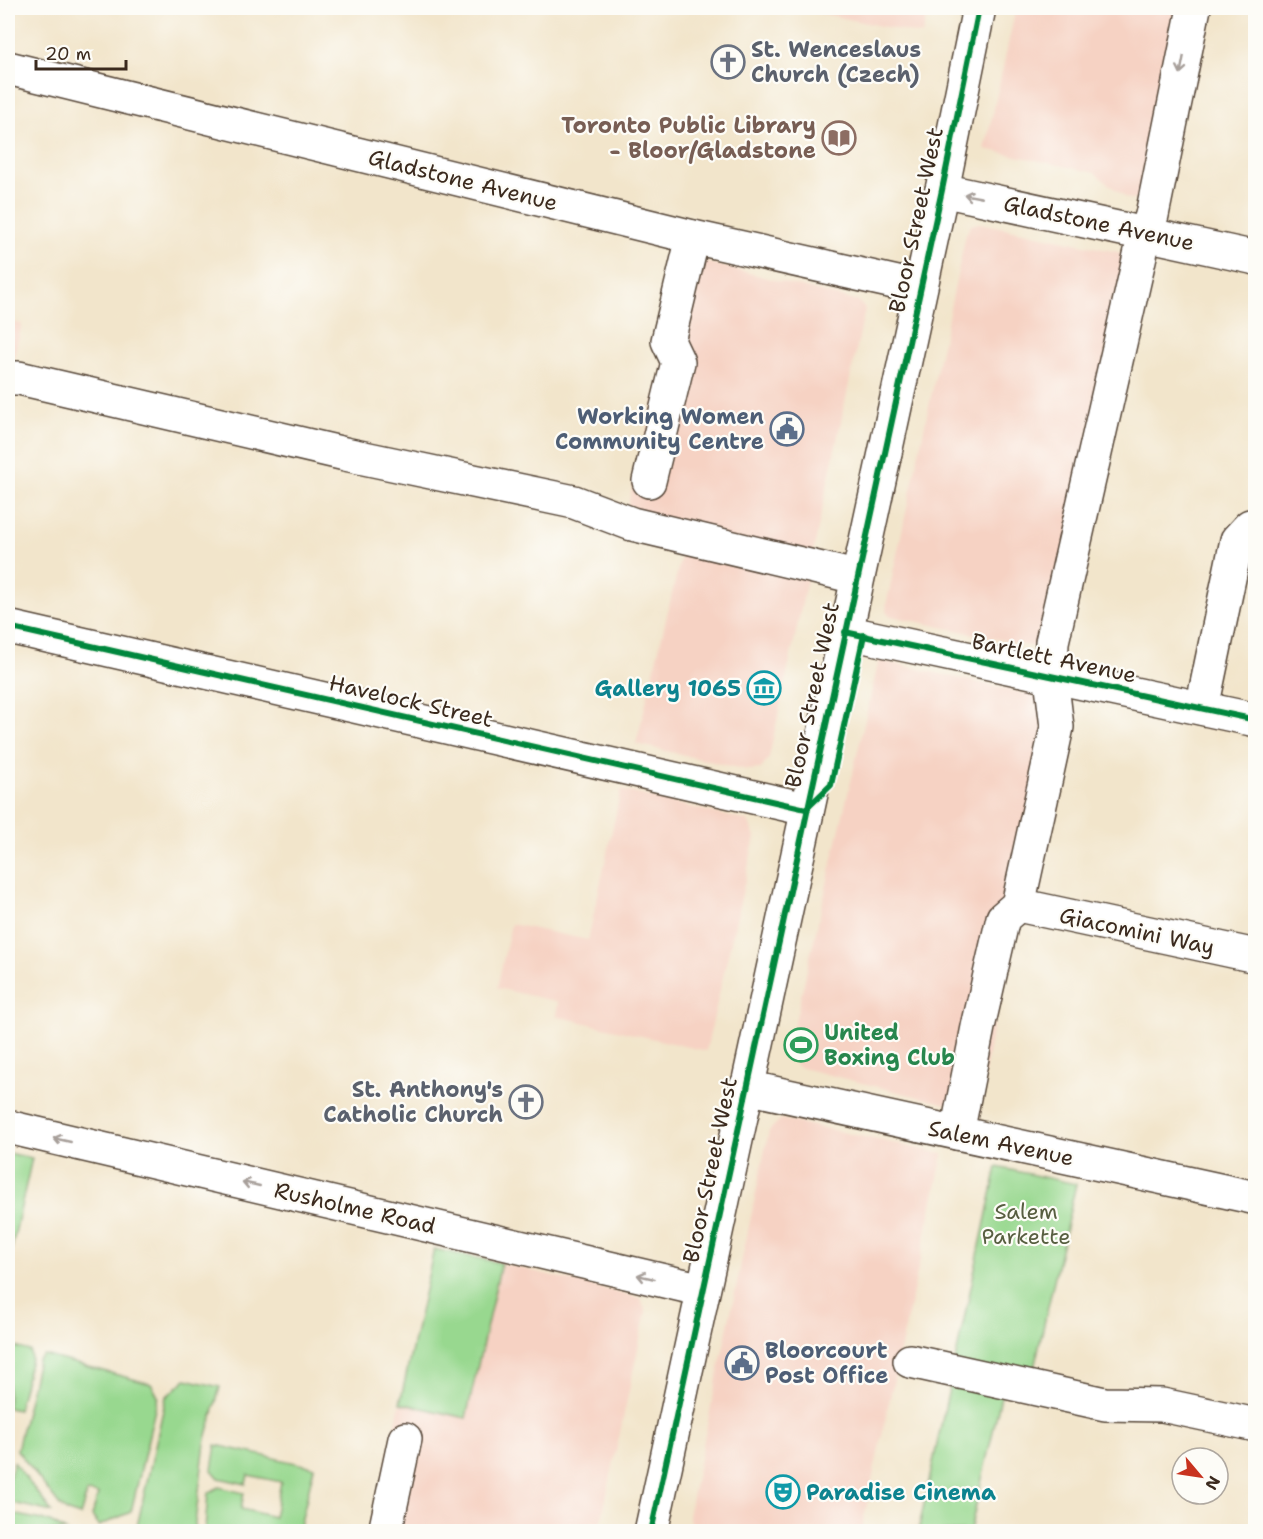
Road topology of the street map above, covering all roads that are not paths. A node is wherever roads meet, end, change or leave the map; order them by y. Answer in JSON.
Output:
{"nodes":[{"id":1,"x":979,"y":8,"type":"edge"},
{"id":2,"x":1194,"y":8,"type":"edge"},
{"id":3,"x":8,"y":68,"type":"edge"},
{"id":4,"x":942,"y":190,"type":"junction"},
{"id":5,"x":1147,"y":234,"type":"junction"},
{"id":6,"x":693,"y":237,"type":"junction"},
{"id":7,"x":1256,"y":258,"type":"edge"},
{"id":8,"x":920,"y":288,"type":"junction"},
{"id":9,"x":8,"y":378,"type":"edge"},
{"id":10,"x":649,"y":481,"type":"dead end"},
{"id":11,"x":1256,"y":525,"type":"edge"},
{"id":12,"x":856,"y":577,"type":"junction"},
{"id":13,"x":8,"y":627,"type":"edge"},
{"id":14,"x":845,"y":632,"type":"junction"},
{"id":15,"x":1051,"y":677,"type":"junction"},
{"id":16,"x":1202,"y":708,"type":"junction"},
{"id":17,"x":1256,"y":720,"type":"edge"},
{"id":18,"x":806,"y":809,"type":"junction"},
{"id":19,"x":1018,"y":905,"type":"junction"},
{"id":20,"x":1256,"y":956,"type":"edge"},
{"id":21,"x":746,"y":1087,"type":"junction"},
{"id":22,"x":8,"y":1127,"type":"edge"},
{"id":23,"x":957,"y":1134,"type":"junction"},
{"id":24,"x":1256,"y":1198,"type":"edge"},
{"id":25,"x":703,"y":1290,"type":"junction"},
{"id":26,"x":910,"y":1361,"type":"dead end"},
{"id":27,"x":1256,"y":1425,"type":"edge"},
{"id":28,"x":405,"y":1439,"type":"dead end"},
{"id":29,"x":385,"y":1532,"type":"edge"},
{"id":30,"x":651,"y":1532,"type":"edge"}],
"edges":[{"from":1,"to":4,"type":"street","name":"Bloor Street West"},
{"from":2,"to":5,"type":"street","one_way":true},
{"from":3,"to":6,"type":"street","name":"Gladstone Avenue"},
{"from":5,"to":4,"type":"street","name":"Gladstone Avenue","one_way":true},
{"from":4,"to":8,"type":"street","name":"Bloor Street West"},
{"from":5,"to":7,"type":"street","name":"Gladstone Avenue"},
{"from":5,"to":15,"type":"street"},
{"from":6,"to":8,"type":"street","name":"Gladstone Avenue"},
{"from":6,"to":10,"type":"street"},
{"from":8,"to":12,"type":"street","name":"Bloor Street West"},
{"from":9,"to":12,"type":"street"},
{"from":11,"to":16,"type":"street"},
{"from":12,"to":14,"type":"street","name":"Bloor Street West"},
{"from":13,"to":18,"type":"street","name":"Havelock Street"},
{"from":14,"to":15,"type":"street","name":"Bartlett Avenue"},
{"from":14,"to":18,"type":"street","name":"Bloor Street West"},
{"from":15,"to":16,"type":"street","name":"Bartlett Avenue"},
{"from":15,"to":19,"type":"street"},
{"from":16,"to":17,"type":"street","name":"Bartlett Avenue"},
{"from":18,"to":21,"type":"street","name":"Bloor Street West"},
{"from":19,"to":20,"type":"street","name":"Giacomini Way"},
{"from":19,"to":23,"type":"street"},
{"from":21,"to":23,"type":"street","name":"Salem Avenue"},
{"from":21,"to":25,"type":"street","name":"Bloor Street West"},
{"from":25,"to":22,"type":"street","name":"Rusholme Road","one_way":true},
{"from":23,"to":24,"type":"street","name":"Salem Avenue"},
{"from":25,"to":30,"type":"street","name":"Bloor Street West"},
{"from":26,"to":27,"type":"street"},
{"from":28,"to":29,"type":"street"}]}
